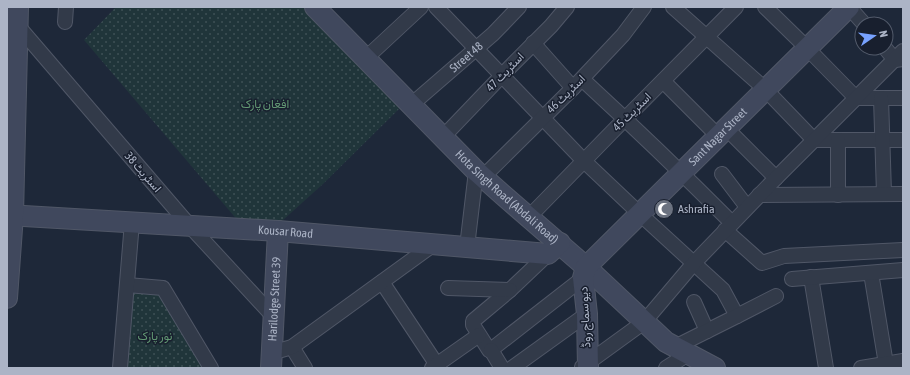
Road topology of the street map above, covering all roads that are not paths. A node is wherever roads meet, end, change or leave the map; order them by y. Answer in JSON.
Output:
{"nodes":[{"id":1,"x":66,"y":7,"type":"edge"},
{"id":2,"x":421,"y":7,"type":"edge"},
{"id":3,"x":436,"y":7,"type":"edge"},
{"id":4,"x":518,"y":7,"type":"edge"},
{"id":5,"x":567,"y":7,"type":"edge"},
{"id":6,"x":644,"y":7,"type":"edge"},
{"id":7,"x":672,"y":7,"type":"edge"},
{"id":8,"x":736,"y":7,"type":"edge"},
{"id":9,"x":765,"y":7,"type":"edge"},
{"id":10,"x":849,"y":7,"type":"edge"},
{"id":11,"x":317,"y":8,"type":"edge"},
{"id":12,"x":18,"y":16,"type":"edge"},
{"id":13,"x":857,"y":16,"type":"edge"},
{"id":14,"x":65,"y":22,"type":"dead end"},
{"id":15,"x":707,"y":37,"type":"junction"},
{"id":16,"x":533,"y":43,"type":"junction"},
{"id":17,"x":476,"y":48,"type":"junction"},
{"id":18,"x":807,"y":48,"type":"junction"},
{"id":19,"x":900,"y":57,"type":"edge"},
{"id":20,"x":366,"y":58,"type":"junction"},
{"id":21,"x":502,"y":75,"type":"junction"},
{"id":22,"x":663,"y":81,"type":"junction"},
{"id":23,"x":577,"y":84,"type":"junction"},
{"id":24,"x":765,"y":89,"type":"junction"},
{"id":25,"x":856,"y":98,"type":"junction"},
{"id":26,"x":881,"y":98,"type":"junction"},
{"id":27,"x":903,"y":98,"type":"edge"},
{"id":28,"x":411,"y":105,"type":"junction"},
{"id":29,"x":543,"y":118,"type":"junction"},
{"id":30,"x":625,"y":119,"type":"junction"},
{"id":31,"x":722,"y":132,"type":"junction"},
{"id":32,"x":443,"y":137,"type":"junction"},
{"id":33,"x":814,"y":140,"type":"junction"},
{"id":34,"x":838,"y":140,"type":"junction"},
{"id":35,"x":883,"y":140,"type":"junction"},
{"id":36,"x":903,"y":140,"type":"edge"},
{"id":37,"x":584,"y":161,"type":"junction"},
{"id":38,"x":681,"y":173,"type":"junction"},
{"id":39,"x":480,"y":174,"type":"junction"},
{"id":40,"x":722,"y":174,"type":"dead end"},
{"id":41,"x":776,"y":178,"type":"junction"},
{"id":42,"x":838,"y":194,"type":"junction"},
{"id":43,"x":884,"y":194,"type":"junction"},
{"id":44,"x":903,"y":194,"type":"edge"},
{"id":45,"x":759,"y":195,"type":"junction"},
{"id":46,"x":747,"y":207,"type":"junction"},
{"id":47,"x":640,"y":214,"type":"junction"},
{"id":48,"x":10,"y":215,"type":"edge"},
{"id":49,"x":529,"y":217,"type":"junction"},
{"id":50,"x":132,"y":222,"type":"junction"},
{"id":51,"x":189,"y":226,"type":"junction"},
{"id":52,"x":728,"y":226,"type":"junction"},
{"id":53,"x":278,"y":231,"type":"junction"},
{"id":54,"x":434,"y":244,"type":"junction"},
{"id":55,"x":467,"y":247,"type":"junction"},
{"id":56,"x":554,"y":249,"type":"junction"},
{"id":57,"x":903,"y":250,"type":"edge"},
{"id":58,"x":694,"y":263,"type":"junction"},
{"id":59,"x":903,"y":270,"type":"edge"},
{"id":60,"x":585,"y":273,"type":"junction"},
{"id":61,"x":870,"y":273,"type":"junction"},
{"id":62,"x":811,"y":277,"type":"junction"},
{"id":63,"x":792,"y":279,"type":"dead end"},
{"id":64,"x":382,"y":282,"type":"junction"},
{"id":65,"x":127,"y":285,"type":"junction"},
{"id":66,"x":448,"y":288,"type":"dead end"},
{"id":67,"x":510,"y":290,"type":"junction"},
{"id":68,"x":776,"y":296,"type":"dead end"},
{"id":69,"x":7,"y":298,"type":"edge"},
{"id":70,"x":694,"y":302,"type":"dead end"},
{"id":71,"x":587,"y":314,"type":"junction"},
{"id":72,"x":273,"y":316,"type":"junction"},
{"id":73,"x":737,"y":316,"type":"junction"},
{"id":74,"x":644,"y":322,"type":"junction"},
{"id":75,"x":707,"y":331,"type":"junction"},
{"id":76,"x":479,"y":335,"type":"junction"},
{"id":77,"x":292,"y":347,"type":"junction"},
{"id":78,"x":491,"y":350,"type":"junction"},
{"id":79,"x":681,"y":350,"type":"junction"},
{"id":80,"x":271,"y":360,"type":"edge"},
{"id":81,"x":903,"y":362,"type":"edge"},
{"id":82,"x":886,"y":364,"type":"junction"},
{"id":83,"x":436,"y":367,"type":"edge"},
{"id":84,"x":586,"y":367,"type":"edge"},
{"id":85,"x":120,"y":368,"type":"edge"},
{"id":86,"x":211,"y":368,"type":"edge"},
{"id":87,"x":305,"y":368,"type":"edge"},
{"id":88,"x":502,"y":368,"type":"edge"},
{"id":89,"x":512,"y":368,"type":"edge"},
{"id":90,"x":666,"y":368,"type":"edge"},
{"id":91,"x":715,"y":368,"type":"edge"},
{"id":92,"x":826,"y":368,"type":"edge"},
{"id":93,"x":861,"y":368,"type":"edge"}],
"edges":[{"from":1,"to":14,"type":"street"},
{"from":2,"to":20,"type":"street"},
{"from":3,"to":17,"type":"street"},
{"from":4,"to":17,"type":"street","name":"Street 48"},
{"from":5,"to":16,"type":"street","name":"اسٹریٹ 47"},
{"from":6,"to":23,"type":"street","name":"اسٹریٹ 46"},
{"from":7,"to":15,"type":"street"},
{"from":8,"to":15,"type":"street","name":"اسٹریٹ 45"},
{"from":9,"to":18,"type":"street"},
{"from":10,"to":13,"type":"street"},
{"from":10,"to":18,"type":"main road","name":"Sant Nagar Street"},
{"from":11,"to":20,"type":"main road","name":"Hota Singh Road (Abdali Road)"},
{"from":12,"to":48,"type":"main road"},
{"from":12,"to":51,"type":"street","name":"اسٹریٹ 38"},
{"from":15,"to":22,"type":"street","name":"اسٹریٹ 45"},
{"from":15,"to":24,"type":"street"},
{"from":16,"to":21,"type":"street","name":"اسٹریٹ 47"},
{"from":16,"to":23,"type":"street"},
{"from":17,"to":21,"type":"street"},
{"from":17,"to":28,"type":"street","name":"Street 48"},
{"from":18,"to":24,"type":"main road","name":"Sant Nagar Street"},
{"from":18,"to":25,"type":"street"},
{"from":19,"to":25,"type":"street"},
{"from":20,"to":28,"type":"main road","name":"Hota Singh Road (Abdali Road)"},
{"from":21,"to":29,"type":"street"},
{"from":21,"to":32,"type":"street","name":"اسٹریٹ 47"},
{"from":22,"to":30,"type":"street","name":"اسٹریٹ 45"},
{"from":22,"to":31,"type":"street"},
{"from":23,"to":29,"type":"street","name":"اسٹریٹ 46"},
{"from":23,"to":30,"type":"street"},
{"from":24,"to":31,"type":"main road","name":"Sant Nagar Street"},
{"from":24,"to":33,"type":"street"},
{"from":25,"to":26,"type":"street"},
{"from":25,"to":33,"type":"street"},
{"from":26,"to":27,"type":"street"},
{"from":26,"to":35,"type":"street"},
{"from":28,"to":32,"type":"main road","name":"Hota Singh Road (Abdali Road)"},
{"from":29,"to":37,"type":"street"},
{"from":29,"to":39,"type":"street","name":"اسٹریٹ 46"},
{"from":30,"to":37,"type":"street","name":"اسٹریٹ 45"},
{"from":30,"to":38,"type":"street"},
{"from":31,"to":38,"type":"main road","name":"Sant Nagar Street"},
{"from":31,"to":41,"type":"street"},
{"from":32,"to":39,"type":"main road","name":"Hota Singh Road (Abdali Road)"},
{"from":33,"to":34,"type":"street"},
{"from":33,"to":41,"type":"street"},
{"from":34,"to":35,"type":"street"},
{"from":34,"to":42,"type":"street"},
{"from":35,"to":36,"type":"street"},
{"from":35,"to":43,"type":"street"},
{"from":37,"to":47,"type":"street"},
{"from":37,"to":49,"type":"street","name":"اسٹریٹ 45"},
{"from":38,"to":47,"type":"main road","name":"Sant Nagar Street"},
{"from":38,"to":52,"type":"street"},
{"from":39,"to":49,"type":"main road","name":"Hota Singh Road (Abdali Road)"},
{"from":39,"to":55,"type":"street"},
{"from":40,"to":46,"type":"street"},
{"from":41,"to":45,"type":"street"},
{"from":42,"to":43,"type":"street"},
{"from":42,"to":45,"type":"street"},
{"from":43,"to":44,"type":"street"},
{"from":45,"to":46,"type":"street"},
{"from":46,"to":52,"type":"street"},
{"from":47,"to":58,"type":"street"},
{"from":47,"to":60,"type":"main road","name":"Sant Nagar Street"},
{"from":48,"to":50,"type":"main road","name":"Kousar Road"},
{"from":48,"to":69,"type":"main road"},
{"from":49,"to":56,"type":"main road","name":"Hota Singh Road (Abdali Road)"},
{"from":50,"to":51,"type":"main road","name":"Kousar Road"},
{"from":50,"to":65,"type":"street"},
{"from":51,"to":53,"type":"main road","name":"Kousar Road"},
{"from":51,"to":72,"type":"street","name":"اسٹریٹ 38"},
{"from":52,"to":57,"type":"street"},
{"from":52,"to":58,"type":"street"},
{"from":53,"to":54,"type":"main road","name":"Kousar Road"},
{"from":53,"to":72,"type":"main road","name":"Harilodge Street 39"},
{"from":54,"to":55,"type":"main road","name":"Kousar Road"},
{"from":54,"to":64,"type":"street"},
{"from":55,"to":56,"type":"main road","name":"Kousar Road"},
{"from":56,"to":60,"type":"main road","name":"Hota Singh Road (Abdali Road)"},
{"from":56,"to":67,"type":"street"},
{"from":58,"to":73,"type":"street"},
{"from":58,"to":74,"type":"street"},
{"from":59,"to":61,"type":"street"},
{"from":60,"to":71,"type":"main road","name":"دیو سماج روڈ"},
{"from":60,"to":74,"type":"main road","name":"Hota Singh Road (Abdali Road)"},
{"from":60,"to":78,"type":"street"},
{"from":61,"to":62,"type":"street"},
{"from":61,"to":82,"type":"street"},
{"from":62,"to":63,"type":"street"},
{"from":62,"to":92,"type":"street"},
{"from":64,"to":77,"type":"street"},
{"from":64,"to":83,"type":"street"},
{"from":65,"to":85,"type":"street"},
{"from":65,"to":86,"type":"street"},
{"from":66,"to":67,"type":"street"},
{"from":67,"to":76,"type":"street"},
{"from":68,"to":73,"type":"street"},
{"from":70,"to":75,"type":"street"},
{"from":71,"to":84,"type":"main road","name":"دیو سماج روڈ"},
{"from":71,"to":89,"type":"street"},
{"from":72,"to":80,"type":"main road","name":"Harilodge Street 39"},
{"from":73,"to":75,"type":"street"},
{"from":74,"to":79,"type":"main road","name":"Hota Singh Road (Abdali Road)"},
{"from":74,"to":84,"type":"street"},
{"from":75,"to":79,"type":"street"},
{"from":76,"to":78,"type":"street"},
{"from":76,"to":83,"type":"street"},
{"from":77,"to":80,"type":"street"},
{"from":77,"to":87,"type":"street"},
{"from":78,"to":88,"type":"street"},
{"from":79,"to":90,"type":"street"},
{"from":79,"to":91,"type":"main road","name":"Hota Singh Road (Abdali Road)"},
{"from":81,"to":82,"type":"street"},
{"from":82,"to":93,"type":"street"}]}
